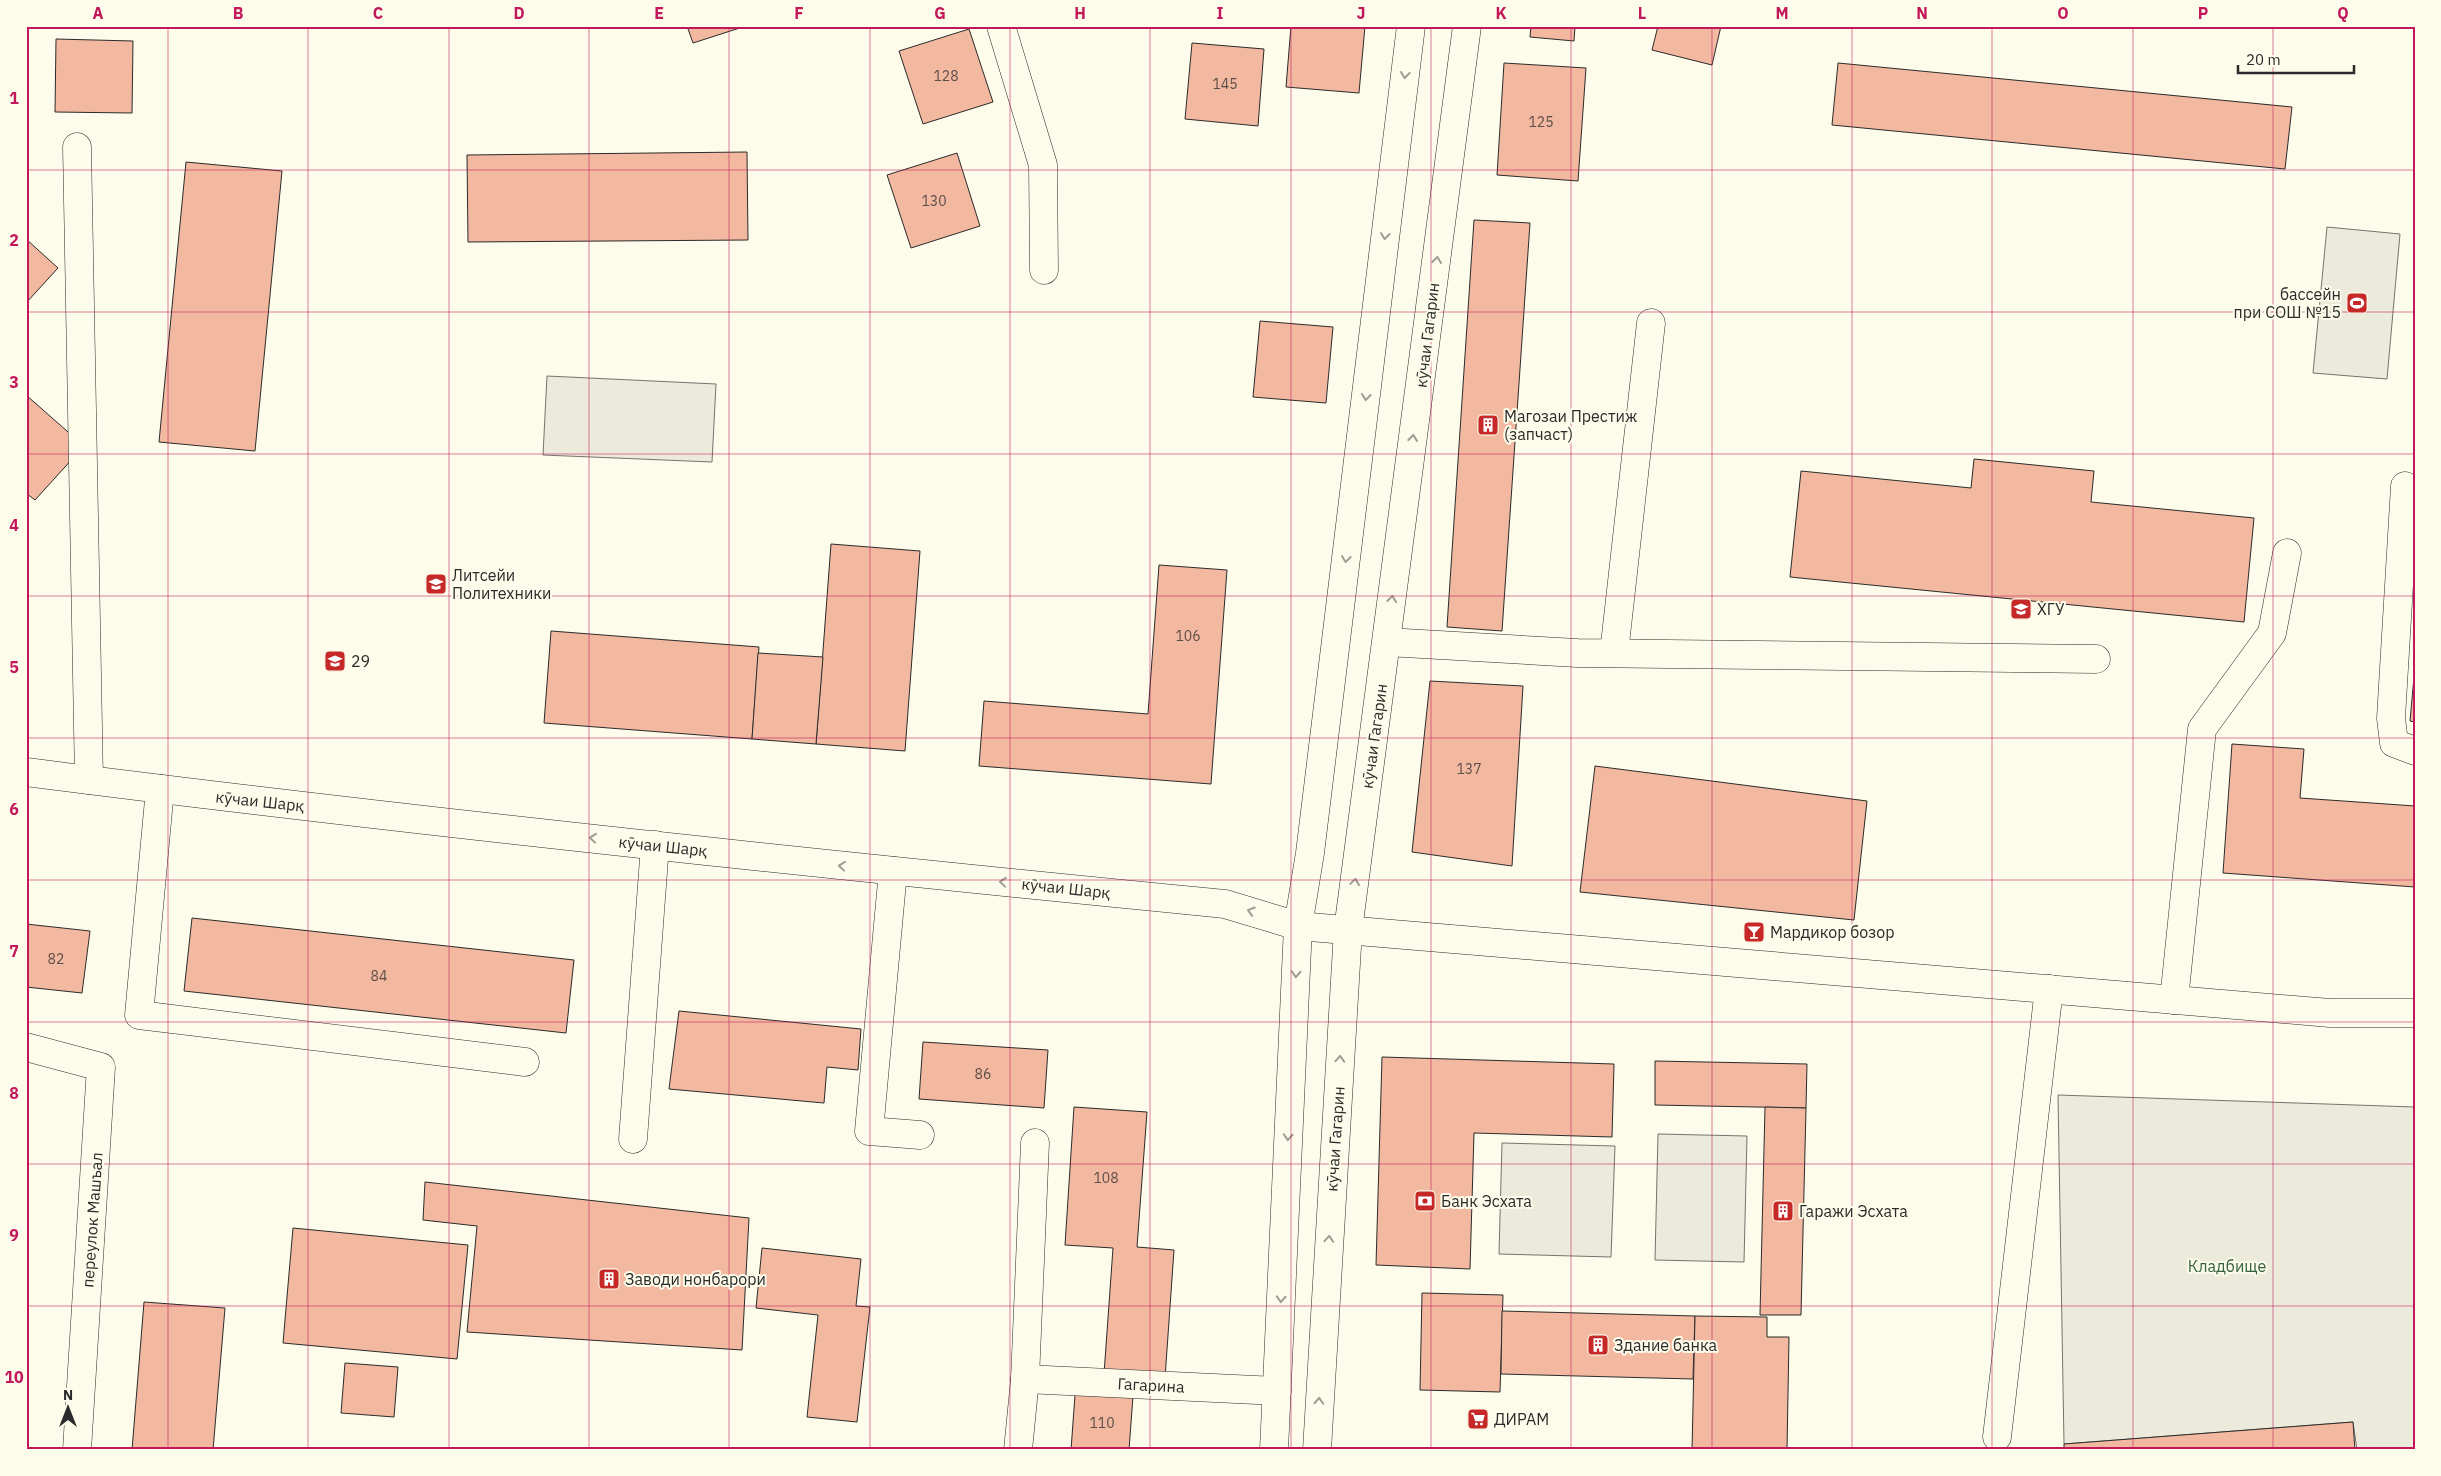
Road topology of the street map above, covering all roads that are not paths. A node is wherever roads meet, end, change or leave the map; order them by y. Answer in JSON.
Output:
{"nodes":[{"id":1,"x":1001,"y":26,"type":"edge"},
{"id":2,"x":1411,"y":26,"type":"edge"},
{"id":3,"x":1467,"y":26,"type":"edge"},
{"id":4,"x":77,"y":147,"type":"dead end"},
{"id":5,"x":1044,"y":270,"type":"dead end"},
{"id":6,"x":1651,"y":323,"type":"dead end"},
{"id":7,"x":2405,"y":486,"type":"dead end"},
{"id":8,"x":2288,"y":554,"type":"dead end"},
{"id":9,"x":1387,"y":642,"type":"junction"},
{"id":10,"x":1614,"y":653,"type":"junction"},
{"id":11,"x":2096,"y":658,"type":"dead end"},
{"id":12,"x":2415,"y":751,"type":"edge"},
{"id":13,"x":26,"y":772,"type":"edge"},
{"id":14,"x":89,"y":780,"type":"junction"},
{"id":15,"x":160,"y":790,"type":"junction"},
{"id":16,"x":654,"y":845,"type":"junction"},
{"id":17,"x":893,"y":871,"type":"junction"},
{"id":18,"x":1298,"y":926,"type":"junction"},
{"id":19,"x":1348,"y":930,"type":"junction"},
{"id":20,"x":2049,"y":989,"type":"junction"},
{"id":21,"x":2174,"y":1000,"type":"junction"},
{"id":22,"x":2415,"y":1013,"type":"edge"},
{"id":23,"x":26,"y":1047,"type":"edge"},
{"id":24,"x":525,"y":1062,"type":"dead end"},
{"id":25,"x":920,"y":1135,"type":"dead end"},
{"id":26,"x":633,"y":1139,"type":"dead end"},
{"id":27,"x":1036,"y":1143,"type":"dead end"},
{"id":28,"x":1024,"y":1379,"type":"junction"},
{"id":29,"x":1277,"y":1391,"type":"junction"},
{"id":30,"x":1997,"y":1437,"type":"dead end"},
{"id":31,"x":77,"y":1450,"type":"edge"},
{"id":32,"x":1018,"y":1450,"type":"edge"},
{"id":33,"x":1274,"y":1450,"type":"edge"},
{"id":34,"x":1317,"y":1450,"type":"edge"}],
"edges":[{"from":1,"to":5,"type":"main road"},
{"from":2,"to":18,"type":"main road","one_way":true},
{"from":9,"to":3,"type":"main road","name":"кӯчаи Гагарин","one_way":true},
{"from":4,"to":14,"type":"main road"},
{"from":6,"to":10,"type":"main road"},
{"from":7,"to":12,"type":"main road"},
{"from":8,"to":21,"type":"main road"},
{"from":9,"to":10,"type":"main road"},
{"from":19,"to":9,"type":"main road","name":"кӯчаи Гагарин","one_way":true},
{"from":10,"to":11,"type":"main road"},
{"from":13,"to":14,"type":"main road","name":"кӯчаи Шарқ"},
{"from":14,"to":15,"type":"main road","name":"кӯчаи Шарқ"},
{"from":16,"to":15,"type":"main road","name":"кӯчаи Шарқ","one_way":true},
{"from":15,"to":24,"type":"main road"},
{"from":17,"to":16,"type":"main road","name":"кӯчаи Шарқ","one_way":true},
{"from":16,"to":26,"type":"main road"},
{"from":18,"to":17,"type":"main road","name":"кӯчаи Шарқ","one_way":true},
{"from":17,"to":25,"type":"main road"},
{"from":18,"to":19,"type":"main road","name":"кӯчаи Шарқ"},
{"from":18,"to":29,"type":"main road","one_way":true},
{"from":19,"to":20,"type":"main road","name":"кӯчаи Шарқ"},
{"from":34,"to":19,"type":"main road","name":"кӯчаи Гагарин","one_way":true},
{"from":20,"to":21,"type":"main road","name":"кӯчаи Шарқ"},
{"from":20,"to":30,"type":"main road"},
{"from":21,"to":22,"type":"main road","name":"кӯчаи Шарқ"},
{"from":23,"to":31,"type":"main road","name":"переулок Машъал"},
{"from":27,"to":28,"type":"main road"},
{"from":28,"to":29,"type":"main road","name":"Гагарина"},
{"from":28,"to":32,"type":"main road"},
{"from":29,"to":33,"type":"main road"}]}
